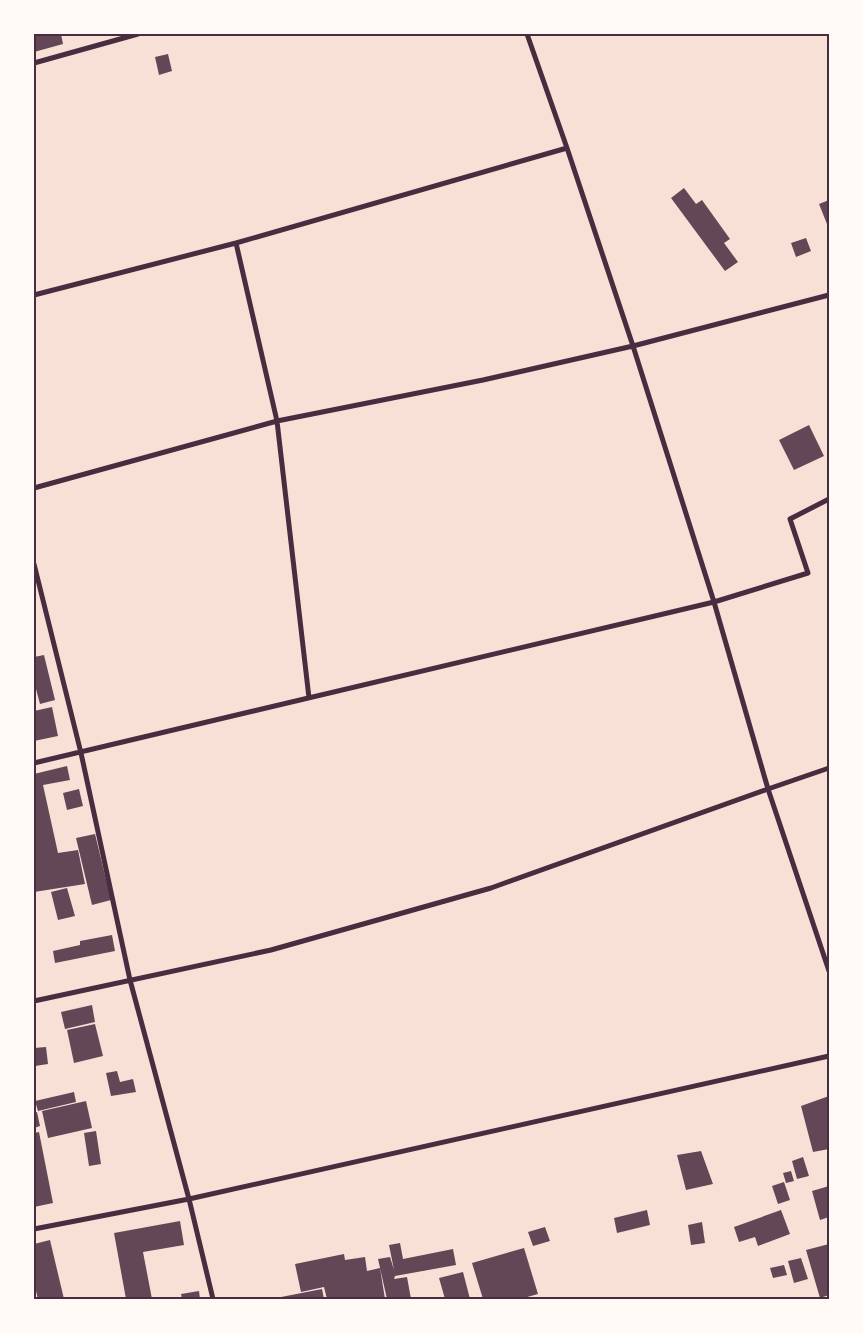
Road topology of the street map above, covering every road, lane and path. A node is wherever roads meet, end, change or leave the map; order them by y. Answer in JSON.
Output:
{"nodes":[{"id":1,"x":138,"y":34,"type":"edge"},
{"id":2,"x":527,"y":34,"type":"edge"},
{"id":3,"x":34,"y":63,"type":"edge"},
{"id":4,"x":567,"y":148,"type":"junction"},
{"id":5,"x":236,"y":243,"type":"junction"},
{"id":6,"x":34,"y":294,"type":"edge"},
{"id":7,"x":829,"y":295,"type":"edge"},
{"id":8,"x":633,"y":346,"type":"junction"},
{"id":9,"x":276,"y":421,"type":"junction"},
{"id":10,"x":34,"y":488,"type":"edge"},
{"id":11,"x":829,"y":498,"type":"edge"},
{"id":12,"x":34,"y":564,"type":"edge"},
{"id":13,"x":714,"y":602,"type":"junction"},
{"id":14,"x":309,"y":698,"type":"junction"},
{"id":15,"x":81,"y":753,"type":"junction"},
{"id":16,"x":34,"y":763,"type":"edge"},
{"id":17,"x":829,"y":768,"type":"edge"},
{"id":18,"x":768,"y":788,"type":"junction"},
{"id":19,"x":829,"y":971,"type":"edge"},
{"id":20,"x":130,"y":980,"type":"junction"},
{"id":21,"x":34,"y":1002,"type":"edge"},
{"id":22,"x":829,"y":1056,"type":"edge"},
{"id":23,"x":190,"y":1199,"type":"junction"},
{"id":24,"x":34,"y":1229,"type":"edge"},
{"id":25,"x":213,"y":1299,"type":"edge"}],
"edges":[{"from":1,"to":3,"type":"street"},
{"from":2,"to":4,"type":"street"},
{"from":4,"to":5,"type":"street"},
{"from":4,"to":8,"type":"street"},
{"from":5,"to":6,"type":"street"},
{"from":5,"to":9,"type":"street"},
{"from":7,"to":8,"type":"street"},
{"from":8,"to":9,"type":"street"},
{"from":8,"to":13,"type":"street"},
{"from":9,"to":10,"type":"street"},
{"from":9,"to":14,"type":"street"},
{"from":11,"to":13,"type":"street"},
{"from":12,"to":15,"type":"street"},
{"from":13,"to":14,"type":"street"},
{"from":13,"to":18,"type":"street"},
{"from":14,"to":15,"type":"street"},
{"from":15,"to":16,"type":"street"},
{"from":15,"to":20,"type":"street"},
{"from":17,"to":18,"type":"street"},
{"from":18,"to":19,"type":"street"},
{"from":18,"to":20,"type":"street"},
{"from":20,"to":21,"type":"street"},
{"from":20,"to":23,"type":"street"},
{"from":22,"to":23,"type":"street"},
{"from":23,"to":24,"type":"street"},
{"from":23,"to":25,"type":"street"}]}
